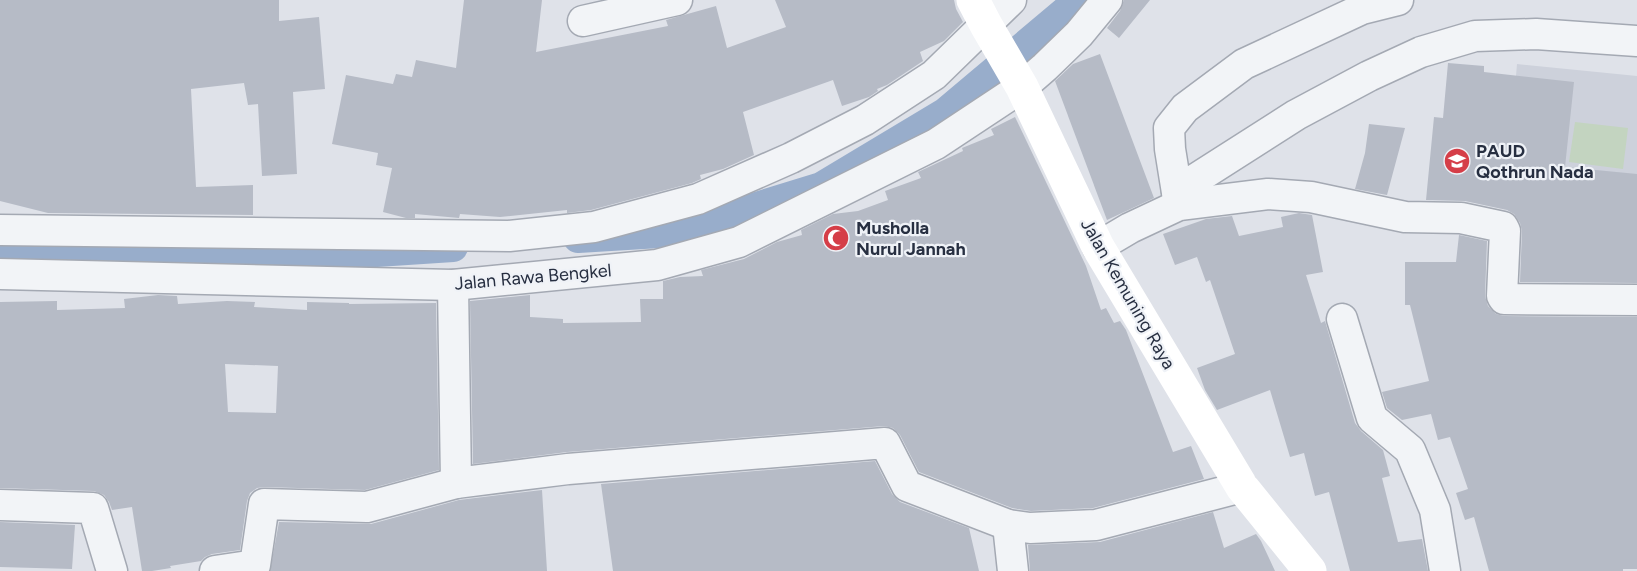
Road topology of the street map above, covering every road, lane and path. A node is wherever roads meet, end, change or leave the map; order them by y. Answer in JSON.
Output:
{"nodes":[{"id":1,"x":677,"y":0,"type":"edge"},
{"id":2,"x":1011,"y":0,"type":"edge"},
{"id":3,"x":1107,"y":0,"type":"edge"},
{"id":4,"x":1398,"y":0,"type":"edge"},
{"id":5,"x":583,"y":21,"type":"dead end"},
{"id":6,"x":985,"y":22,"type":"edge"},
{"id":7,"x":1637,"y":40,"type":"edge"},
{"id":8,"x":1019,"y":82,"type":"junction"},
{"id":9,"x":1178,"y":198,"type":"junction"},
{"id":10,"x":0,"y":230,"type":"edge"},
{"id":11,"x":1098,"y":247,"type":"junction"},
{"id":12,"x":30,"y":253,"type":"junction"},
{"id":13,"x":0,"y":274,"type":"edge"},
{"id":14,"x":453,"y":285,"type":"junction"},
{"id":15,"x":1637,"y":300,"type":"edge"},
{"id":16,"x":1342,"y":319,"type":"dead end"},
{"id":17,"x":456,"y":483,"type":"junction"},
{"id":18,"x":1242,"y":487,"type":"junction"},
{"id":19,"x":0,"y":505,"type":"edge"},
{"id":20,"x":1008,"y":525,"type":"junction"},
{"id":21,"x":112,"y":571,"type":"edge"},
{"id":22,"x":215,"y":571,"type":"edge"},
{"id":23,"x":1013,"y":571,"type":"edge"},
{"id":24,"x":1310,"y":571,"type":"edge"},
{"id":25,"x":1445,"y":571,"type":"edge"}],
"edges":[{"from":1,"to":5,"type":"street"},
{"from":2,"to":6,"type":"street","name":"Jalan Rawa Bengkel"},
{"from":3,"to":8,"type":"street","name":"Jalan Rawa Bengkel"},
{"from":4,"to":9,"type":"street"},
{"from":6,"to":8,"type":"street","name":"Jalan Kemuning Raya"},
{"from":6,"to":12,"type":"street","name":"Jalan Rawa Bengkel"},
{"from":7,"to":9,"type":"street"},
{"from":8,"to":11,"type":"street","name":"Jalan Kemuning Raya"},
{"from":8,"to":14,"type":"street","name":"Jalan Rawa Bengkel"},
{"from":9,"to":11,"type":"street"},
{"from":9,"to":15,"type":"street"},
{"from":10,"to":12,"type":"street","name":"Jalan Rawa Bengkel"},
{"from":11,"to":18,"type":"street","name":"Jalan Kemuning Raya"},
{"from":12,"to":13,"type":"street","name":"Jalan Rawa Bengkel"},
{"from":12,"to":14,"type":"street","name":"Jalan Rawa Bengkel"},
{"from":14,"to":17,"type":"street"},
{"from":16,"to":25,"type":"street"},
{"from":17,"to":20,"type":"street"},
{"from":17,"to":22,"type":"street"},
{"from":18,"to":20,"type":"street"},
{"from":18,"to":24,"type":"street","name":"Jalan Kemuning Raya"},
{"from":19,"to":21,"type":"street"},
{"from":20,"to":23,"type":"street"}]}
